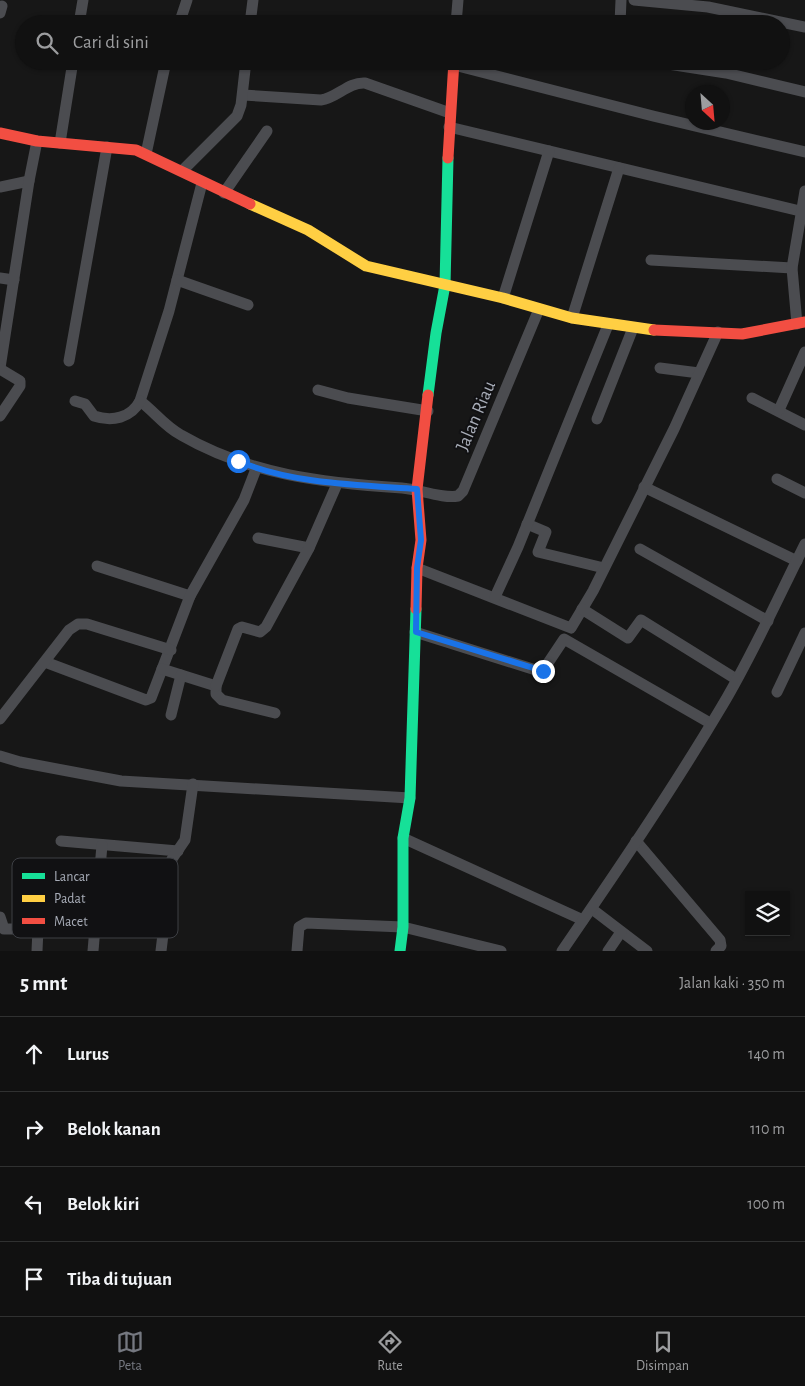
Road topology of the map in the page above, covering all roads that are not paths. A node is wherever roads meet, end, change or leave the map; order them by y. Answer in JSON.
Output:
{"nodes":[{"id":1,"x":83,"y":0,"type":"edge"},
{"id":2,"x":187,"y":0,"type":"edge"},
{"id":3,"x":253,"y":0,"type":"edge"},
{"id":4,"x":458,"y":0,"type":"edge"},
{"id":5,"x":621,"y":0,"type":"edge"},
{"id":6,"x":634,"y":0,"type":"edge"},
{"id":7,"x":80,"y":15,"type":"edge"},
{"id":8,"x":182,"y":15,"type":"edge"},
{"id":9,"x":251,"y":15,"type":"edge"},
{"id":10,"x":457,"y":15,"type":"edge"},
{"id":11,"x":620,"y":15,"type":"edge"},
{"id":12,"x":749,"y":15,"type":"edge"},
{"id":13,"x":790,"y":23,"type":"edge"},
{"id":14,"x":805,"y":26,"type":"edge"},
{"id":15,"x":72,"y":70,"type":"edge"},
{"id":16,"x":164,"y":70,"type":"edge"},
{"id":17,"x":245,"y":70,"type":"edge"},
{"id":18,"x":453,"y":70,"type":"edge"},
{"id":19,"x":480,"y":70,"type":"edge"},
{"id":20,"x":707,"y":70,"type":"edge"},
{"id":21,"x":805,"y":92,"type":"edge"},
{"id":22,"x":243,"y":95,"type":"junction"},
{"id":23,"x":450,"y":112,"type":"junction"},
{"id":24,"x":449,"y":126,"type":"junction"},
{"id":25,"x":266,"y":131,"type":"dead end"},
{"id":26,"x":0,"y":133,"type":"edge"},
{"id":27,"x":37,"y":142,"type":"junction"},
{"id":28,"x":60,"y":144,"type":"junction"},
{"id":29,"x":107,"y":147,"type":"junction"},
{"id":30,"x":549,"y":151,"type":"junction"},
{"id":31,"x":805,"y":152,"type":"edge"},
{"id":32,"x":146,"y":154,"type":"junction"},
{"id":33,"x":619,"y":168,"type":"junction"},
{"id":34,"x":183,"y":170,"type":"junction"},
{"id":35,"x":29,"y":181,"type":"junction"},
{"id":36,"x":202,"y":183,"type":"junction"},
{"id":37,"x":0,"y":187,"type":"edge"},
{"id":38,"x":805,"y":192,"type":"edge"},
{"id":39,"x":224,"y":193,"type":"junction"},
{"id":40,"x":800,"y":211,"type":"junction"},
{"id":41,"x":800,"y":246,"type":"edge"},
{"id":42,"x":651,"y":260,"type":"dead end"},
{"id":43,"x":792,"y":268,"type":"junction"},
{"id":44,"x":0,"y":278,"type":"edge"},
{"id":45,"x":14,"y":280,"type":"junction"},
{"id":46,"x":177,"y":280,"type":"junction"},
{"id":47,"x":445,"y":285,"type":"junction"},
{"id":48,"x":503,"y":298,"type":"junction"},
{"id":49,"x":248,"y":305,"type":"dead end"},
{"id":50,"x":539,"y":309,"type":"junction"},
{"id":51,"x":572,"y":318,"type":"junction"},
{"id":52,"x":801,"y":323,"type":"edge"},
{"id":53,"x":608,"y":325,"type":"junction"},
{"id":54,"x":633,"y":328,"type":"junction"},
{"id":55,"x":718,"y":332,"type":"junction"},
{"id":56,"x":805,"y":352,"type":"edge"},
{"id":57,"x":69,"y":361,"type":"dead end"},
{"id":58,"x":660,"y":368,"type":"dead end"},
{"id":59,"x":0,"y":369,"type":"edge"},
{"id":60,"x":699,"y":372,"type":"junction"},
{"id":61,"x":318,"y":390,"type":"dead end"},
{"id":62,"x":752,"y":398,"type":"dead end"},
{"id":63,"x":140,"y":400,"type":"junction"},
{"id":64,"x":75,"y":401,"type":"dead end"},
{"id":65,"x":779,"y":410,"type":"junction"},
{"id":66,"x":428,"y":411,"type":"junction"},
{"id":67,"x":0,"y":414,"type":"edge"},
{"id":68,"x":597,"y":419,"type":"dead end"},
{"id":69,"x":805,"y":425,"type":"edge"},
{"id":70,"x":256,"y":468,"type":"junction"},
{"id":71,"x":777,"y":479,"type":"dead end"},
{"id":72,"x":337,"y":484,"type":"junction"},
{"id":73,"x":644,"y":488,"type":"junction"},
{"id":74,"x":417,"y":489,"type":"junction"},
{"id":75,"x":805,"y":493,"type":"edge"},
{"id":76,"x":527,"y":524,"type":"junction"},
{"id":77,"x":258,"y":538,"type":"dead end"},
{"id":78,"x":805,"y":544,"type":"edge"},
{"id":79,"x":309,"y":548,"type":"junction"},
{"id":80,"x":640,"y":549,"type":"dead end"},
{"id":81,"x":797,"y":561,"type":"junction"},
{"id":82,"x":98,"y":566,"type":"dead end"},
{"id":83,"x":417,"y":568,"type":"junction"},
{"id":84,"x":604,"y":568,"type":"junction"},
{"id":85,"x":190,"y":596,"type":"junction"},
{"id":86,"x":495,"y":597,"type":"junction"},
{"id":87,"x":582,"y":609,"type":"junction"},
{"id":88,"x":768,"y":621,"type":"junction"},
{"id":89,"x":571,"y":628,"type":"junction"},
{"id":90,"x":416,"y":632,"type":"junction"},
{"id":91,"x":805,"y":633,"type":"edge"},
{"id":92,"x":564,"y":639,"type":"junction"},
{"id":93,"x":171,"y":650,"type":"junction"},
{"id":94,"x":45,"y":662,"type":"junction"},
{"id":95,"x":162,"y":669,"type":"junction"},
{"id":96,"x":181,"y":675,"type":"junction"},
{"id":97,"x":736,"y":679,"type":"junction"},
{"id":98,"x":216,"y":686,"type":"junction"},
{"id":99,"x":777,"y":692,"type":"dead end"},
{"id":100,"x":275,"y":713,"type":"dead end"},
{"id":101,"x":171,"y":715,"type":"dead end"},
{"id":102,"x":0,"y":719,"type":"edge"},
{"id":103,"x":710,"y":723,"type":"junction"},
{"id":104,"x":0,"y":756,"type":"edge"},
{"id":105,"x":193,"y":784,"type":"junction"},
{"id":106,"x":410,"y":798,"type":"junction"},
{"id":107,"x":403,"y":838,"type":"junction"},
{"id":108,"x":61,"y":841,"type":"dead end"},
{"id":109,"x":636,"y":841,"type":"junction"},
{"id":110,"x":102,"y":845,"type":"junction"},
{"id":111,"x":178,"y":851,"type":"junction"},
{"id":112,"x":101,"y":858,"type":"edge"},
{"id":113,"x":172,"y":858,"type":"edge"},
{"id":114,"x":592,"y":908,"type":"junction"},
{"id":115,"x":0,"y":917,"type":"edge"},
{"id":116,"x":584,"y":920,"type":"junction"},
{"id":117,"x":403,"y":927,"type":"junction"},
{"id":118,"x":2,"y":929,"type":"edge"},
{"id":119,"x":621,"y":932,"type":"junction"},
{"id":120,"x":38,"y":938,"type":"edge"},
{"id":121,"x":94,"y":938,"type":"edge"},
{"id":122,"x":163,"y":938,"type":"edge"},
{"id":123,"x":37,"y":951,"type":"edge"},
{"id":124,"x":93,"y":951,"type":"edge"},
{"id":125,"x":161,"y":951,"type":"edge"},
{"id":126,"x":296,"y":951,"type":"edge"},
{"id":127,"x":400,"y":951,"type":"edge"},
{"id":128,"x":501,"y":951,"type":"edge"},
{"id":129,"x":562,"y":951,"type":"edge"},
{"id":130,"x":608,"y":951,"type":"edge"},
{"id":131,"x":646,"y":951,"type":"edge"},
{"id":132,"x":716,"y":951,"type":"edge"}],
"edges":[{"from":1,"to":7,"type":"street"},
{"from":2,"to":8,"type":"street"},
{"from":3,"to":9,"type":"street"},
{"from":4,"to":10,"type":"street"},
{"from":5,"to":11,"type":"street"},
{"from":6,"to":12,"type":"street"},
{"from":13,"to":14,"type":"street"},
{"from":15,"to":28,"type":"street"},
{"from":16,"to":32,"type":"street"},
{"from":17,"to":22,"type":"street"},
{"from":18,"to":23,"type":"street"},
{"from":19,"to":31,"type":"street"},
{"from":20,"to":21,"type":"street"},
{"from":22,"to":23,"type":"street"},
{"from":22,"to":34,"type":"street"},
{"from":23,"to":24,"type":"street"},
{"from":24,"to":30,"type":"street"},
{"from":24,"to":47,"type":"street"},
{"from":25,"to":39,"type":"street"},
{"from":26,"to":27,"type":"street"},
{"from":27,"to":28,"type":"street"},
{"from":27,"to":35,"type":"street"},
{"from":28,"to":29,"type":"street"},
{"from":29,"to":32,"type":"street"},
{"from":29,"to":57,"type":"street"},
{"from":30,"to":33,"type":"street"},
{"from":30,"to":48,"type":"street"},
{"from":32,"to":34,"type":"street"},
{"from":33,"to":40,"type":"street"},
{"from":33,"to":51,"type":"street"},
{"from":34,"to":36,"type":"street"},
{"from":35,"to":37,"type":"street"},
{"from":35,"to":45,"type":"street"},
{"from":36,"to":39,"type":"street"},
{"from":36,"to":46,"type":"street"},
{"from":38,"to":40,"type":"street"},
{"from":39,"to":47,"type":"street"},
{"from":40,"to":41,"type":"street"},
{"from":41,"to":43,"type":"street"},
{"from":42,"to":43,"type":"street"},
{"from":43,"to":52,"type":"street"},
{"from":44,"to":45,"type":"street"},
{"from":45,"to":59,"type":"street"},
{"from":46,"to":49,"type":"street"},
{"from":46,"to":63,"type":"street"},
{"from":47,"to":48,"type":"street"},
{"from":47,"to":66,"type":"street"},
{"from":48,"to":50,"type":"street"},
{"from":50,"to":51,"type":"street"},
{"from":50,"to":74,"type":"street","name":"Jalan Riau"},
{"from":51,"to":53,"type":"street"},
{"from":52,"to":55,"type":"street"},
{"from":53,"to":54,"type":"street"},
{"from":53,"to":76,"type":"street"},
{"from":54,"to":55,"type":"street"},
{"from":54,"to":68,"type":"street"},
{"from":55,"to":60,"type":"street"},
{"from":56,"to":65,"type":"street"},
{"from":58,"to":60,"type":"street"},
{"from":59,"to":67,"type":"street"},
{"from":60,"to":73,"type":"street"},
{"from":61,"to":66,"type":"street"},
{"from":62,"to":65,"type":"street"},
{"from":63,"to":64,"type":"street"},
{"from":63,"to":70,"type":"street","name":"Jalan Riau"},
{"from":65,"to":69,"type":"street"},
{"from":66,"to":74,"type":"street"},
{"from":70,"to":72,"type":"street","name":"Jalan Riau"},
{"from":70,"to":85,"type":"street"},
{"from":71,"to":75,"type":"street"},
{"from":72,"to":74,"type":"street","name":"Jalan Riau"},
{"from":72,"to":79,"type":"street"},
{"from":73,"to":81,"type":"street"},
{"from":73,"to":84,"type":"street"},
{"from":74,"to":83,"type":"street"},
{"from":76,"to":84,"type":"street"},
{"from":76,"to":86,"type":"street"},
{"from":77,"to":79,"type":"street"},
{"from":78,"to":81,"type":"street"},
{"from":79,"to":98,"type":"street"},
{"from":80,"to":88,"type":"street"},
{"from":81,"to":88,"type":"street"},
{"from":82,"to":85,"type":"street"},
{"from":83,"to":86,"type":"street"},
{"from":83,"to":90,"type":"street"},
{"from":84,"to":87,"type":"street"},
{"from":85,"to":93,"type":"street"},
{"from":86,"to":89,"type":"street"},
{"from":87,"to":89,"type":"street"},
{"from":87,"to":97,"type":"street"},
{"from":88,"to":97,"type":"street"},
{"from":89,"to":92,"type":"street"},
{"from":90,"to":92,"type":"street"},
{"from":90,"to":106,"type":"street"},
{"from":91,"to":99,"type":"street"},
{"from":92,"to":103,"type":"street"},
{"from":93,"to":94,"type":"street"},
{"from":93,"to":95,"type":"street"},
{"from":94,"to":95,"type":"street"},
{"from":94,"to":102,"type":"street"},
{"from":95,"to":96,"type":"street"},
{"from":96,"to":98,"type":"street"},
{"from":96,"to":101,"type":"street"},
{"from":97,"to":103,"type":"street"},
{"from":98,"to":100,"type":"street"},
{"from":103,"to":109,"type":"street"},
{"from":104,"to":105,"type":"street"},
{"from":105,"to":106,"type":"street"},
{"from":105,"to":111,"type":"street"},
{"from":106,"to":107,"type":"street"},
{"from":107,"to":116,"type":"street"},
{"from":107,"to":117,"type":"street"},
{"from":108,"to":110,"type":"street"},
{"from":109,"to":114,"type":"street"},
{"from":109,"to":132,"type":"street"},
{"from":110,"to":111,"type":"street"},
{"from":110,"to":112,"type":"street"},
{"from":111,"to":113,"type":"street"},
{"from":114,"to":116,"type":"street"},
{"from":114,"to":119,"type":"street"},
{"from":115,"to":118,"type":"street"},
{"from":116,"to":129,"type":"street"},
{"from":117,"to":126,"type":"street"},
{"from":117,"to":127,"type":"street"},
{"from":117,"to":128,"type":"street"},
{"from":119,"to":130,"type":"street"},
{"from":119,"to":131,"type":"street"},
{"from":120,"to":123,"type":"street"},
{"from":121,"to":124,"type":"street"},
{"from":122,"to":125,"type":"street"}]}
